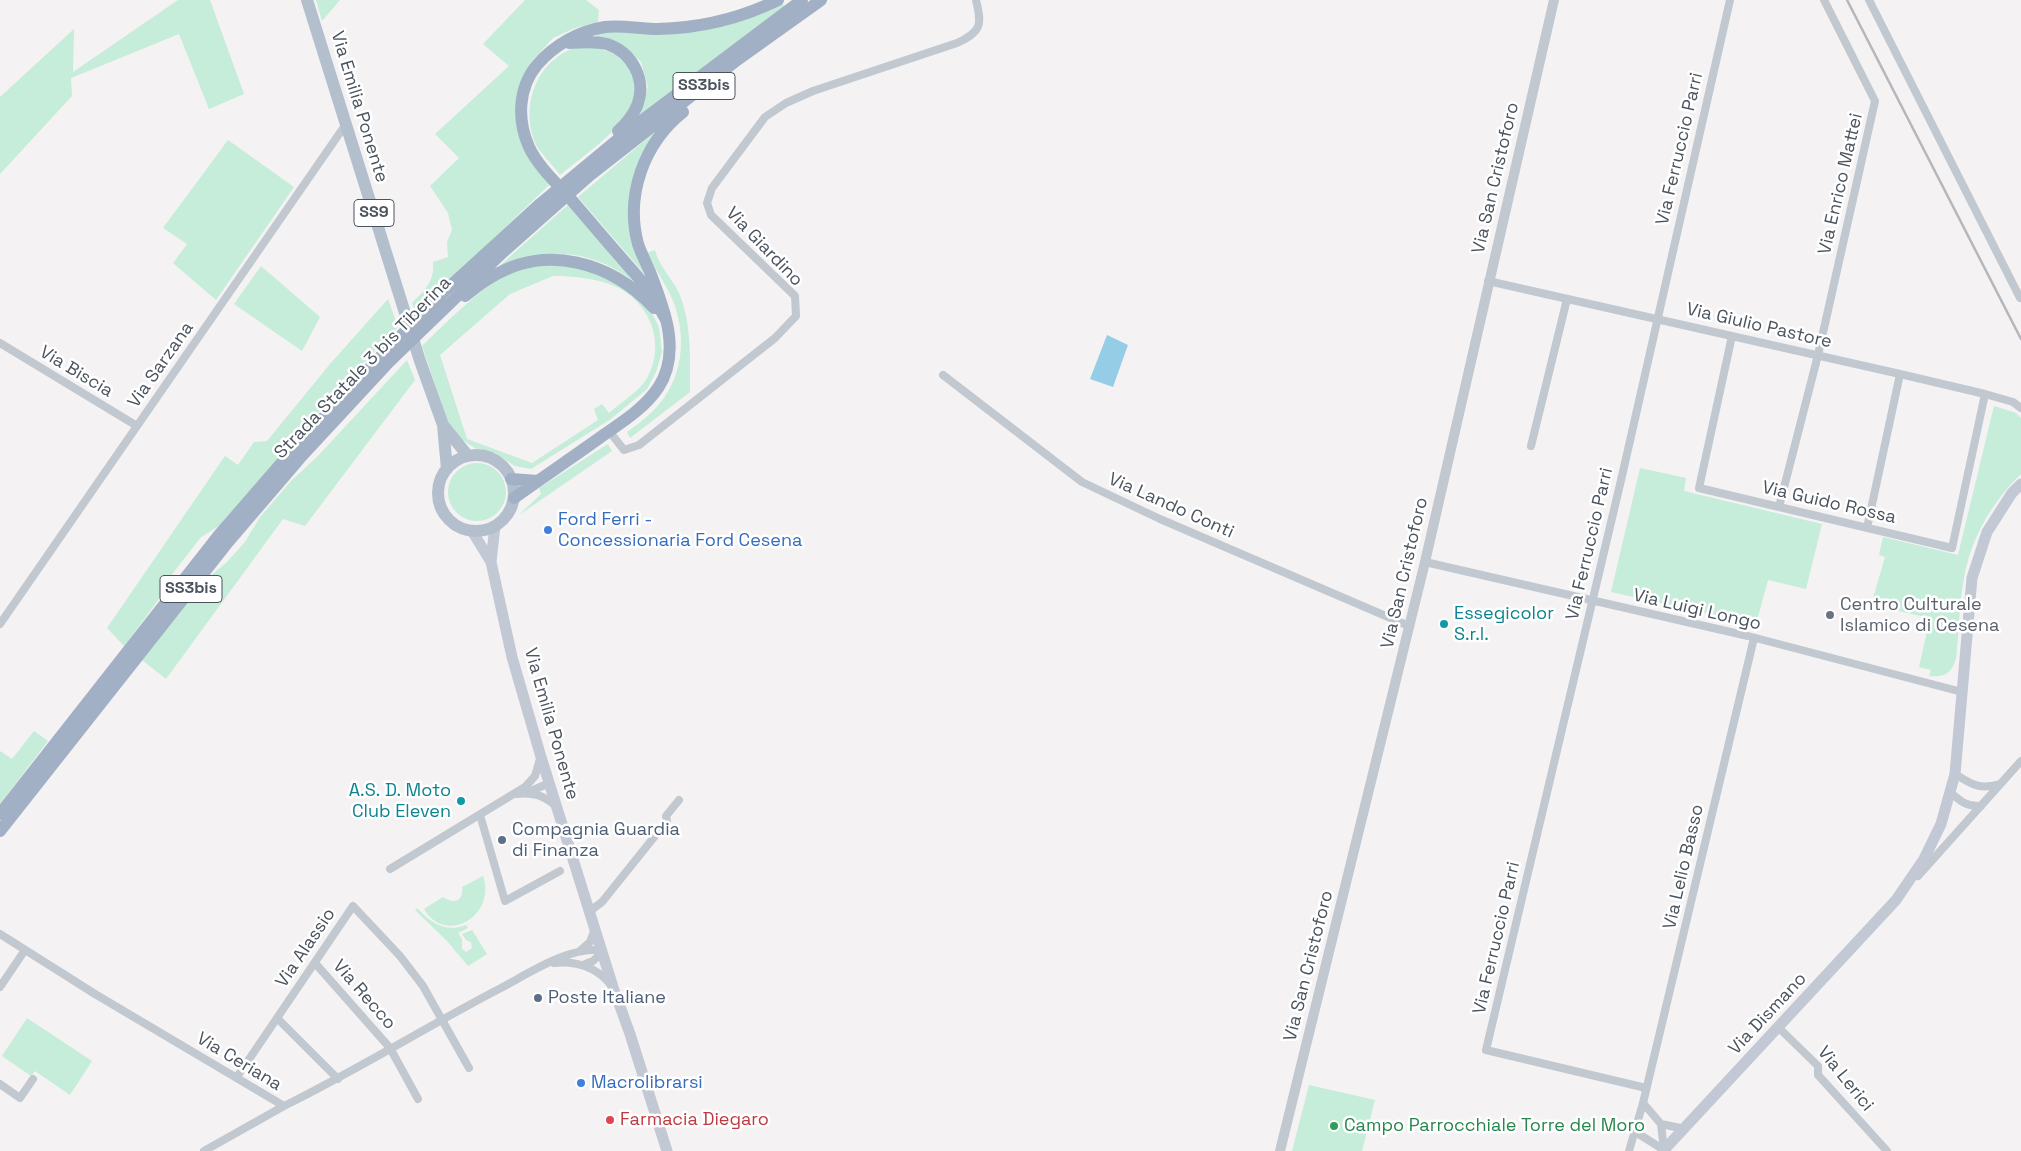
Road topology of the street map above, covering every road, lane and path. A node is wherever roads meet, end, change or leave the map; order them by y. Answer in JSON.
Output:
{"nodes":[{"id":1,"x":307,"y":0,"type":"edge"},
{"id":2,"x":778,"y":0,"type":"edge"},
{"id":3,"x":802,"y":0,"type":"edge"},
{"id":4,"x":821,"y":0,"type":"edge"},
{"id":5,"x":976,"y":0,"type":"edge"},
{"id":6,"x":1554,"y":0,"type":"edge"},
{"id":7,"x":1730,"y":0,"type":"edge"},
{"id":8,"x":1824,"y":0,"type":"edge"},
{"id":9,"x":1869,"y":0,"type":"edge"},
{"id":10,"x":561,"y":44,"type":"junction"},
{"id":11,"x":737,"y":60,"type":"junction"},
{"id":12,"x":346,"y":124,"type":"junction"},
{"id":13,"x":584,"y":170,"type":"junction"},
{"id":14,"x":1488,"y":282,"type":"junction"},
{"id":15,"x":452,"y":297,"type":"junction"},
{"id":16,"x":2020,"y":298,"type":"edge"},
{"id":17,"x":1567,"y":299,"type":"junction"},
{"id":18,"x":1657,"y":319,"type":"junction"},
{"id":19,"x":666,"y":320,"type":"junction"},
{"id":20,"x":1732,"y":336,"type":"junction"},
{"id":21,"x":0,"y":342,"type":"edge"},
{"id":22,"x":1818,"y":355,"type":"junction"},
{"id":23,"x":1900,"y":374,"type":"junction"},
{"id":24,"x":943,"y":376,"type":"dead end"},
{"id":25,"x":1985,"y":394,"type":"junction"},
{"id":26,"x":2021,"y":408,"type":"edge"},
{"id":27,"x":443,"y":425,"type":"junction"},
{"id":28,"x":137,"y":426,"type":"junction"},
{"id":29,"x":609,"y":431,"type":"junction"},
{"id":30,"x":1531,"y":446,"type":"dead end"},
{"id":31,"x":468,"y":456,"type":"junction"},
{"id":32,"x":447,"y":469,"type":"junction"},
{"id":33,"x":511,"y":479,"type":"junction"},
{"id":34,"x":538,"y":481,"type":"junction"},
{"id":35,"x":2021,"y":484,"type":"edge"},
{"id":36,"x":514,"y":498,"type":"junction"},
{"id":37,"x":1779,"y":507,"type":"junction"},
{"id":38,"x":495,"y":526,"type":"junction"},
{"id":39,"x":1867,"y":528,"type":"junction"},
{"id":40,"x":472,"y":531,"type":"junction"},
{"id":41,"x":491,"y":562,"type":"junction"},
{"id":42,"x":1425,"y":562,"type":"junction"},
{"id":43,"x":1592,"y":601,"type":"junction"},
{"id":44,"x":0,"y":624,"type":"edge"},
{"id":45,"x":1409,"y":626,"type":"junction"},
{"id":46,"x":1754,"y":638,"type":"junction"},
{"id":47,"x":1962,"y":692,"type":"junction"},
{"id":48,"x":541,"y":757,"type":"junction"},
{"id":49,"x":2021,"y":762,"type":"edge"},
{"id":50,"x":1955,"y":774,"type":"junction"},
{"id":51,"x":548,"y":782,"type":"junction"},
{"id":52,"x":2000,"y":784,"type":"junction"},
{"id":53,"x":526,"y":790,"type":"junction"},
{"id":54,"x":1950,"y":792,"type":"junction"},
{"id":55,"x":679,"y":800,"type":"dead end"},
{"id":56,"x":556,"y":806,"type":"junction"},
{"id":57,"x":1981,"y":806,"type":"junction"},
{"id":58,"x":480,"y":815,"type":"junction"},
{"id":59,"x":1,"y":824,"type":"edge"},
{"id":60,"x":390,"y":869,"type":"dead end"},
{"id":61,"x":560,"y":871,"type":"dead end"},
{"id":62,"x":1896,"y":900,"type":"junction"},
{"id":63,"x":590,"y":911,"type":"junction"},
{"id":64,"x":595,"y":930,"type":"junction"},
{"id":65,"x":0,"y":934,"type":"edge"},
{"id":66,"x":25,"y":950,"type":"junction"},
{"id":67,"x":581,"y":950,"type":"junction"},
{"id":68,"x":601,"y":951,"type":"junction"},
{"id":69,"x":315,"y":963,"type":"junction"},
{"id":70,"x":547,"y":964,"type":"junction"},
{"id":71,"x":583,"y":965,"type":"junction"},
{"id":72,"x":0,"y":987,"type":"edge"},
{"id":73,"x":613,"y":987,"type":"junction"},
{"id":74,"x":277,"y":1018,"type":"junction"},
{"id":75,"x":442,"y":1019,"type":"junction"},
{"id":76,"x":1779,"y":1028,"type":"junction"},
{"id":77,"x":390,"y":1048,"type":"junction"},
{"id":78,"x":469,"y":1068,"type":"dead end"},
{"id":79,"x":237,"y":1077,"type":"junction"},
{"id":80,"x":33,"y":1079,"type":"dead end"},
{"id":81,"x":338,"y":1079,"type":"junction"},
{"id":82,"x":0,"y":1084,"type":"edge"},
{"id":83,"x":1646,"y":1088,"type":"junction"},
{"id":84,"x":418,"y":1099,"type":"dead end"},
{"id":85,"x":1643,"y":1103,"type":"junction"},
{"id":86,"x":284,"y":1106,"type":"junction"},
{"id":87,"x":1661,"y":1124,"type":"junction"},
{"id":88,"x":1685,"y":1129,"type":"junction"},
{"id":89,"x":1634,"y":1131,"type":"junction"},
{"id":90,"x":1664,"y":1150,"type":"edge"},
{"id":91,"x":204,"y":1151,"type":"edge"},
{"id":92,"x":668,"y":1151,"type":"edge"},
{"id":93,"x":1280,"y":1151,"type":"edge"},
{"id":94,"x":1630,"y":1151,"type":"edge"},
{"id":95,"x":1887,"y":1151,"type":"edge"}],
"edges":[{"from":1,"to":12,"type":"main road","name":"Via Emilia Ponente","number":"SS9"},
{"from":2,"to":10,"type":"highway"},
{"from":3,"to":13,"type":"highway","number":"SS3bis"},
{"from":4,"to":11,"type":"highway","number":"SS3bis"},
{"from":5,"to":29,"type":"street","name":"Via Giardino"},
{"from":6,"to":14,"type":"street","name":"Via San Cristoforo"},
{"from":7,"to":18,"type":"street","name":"Via Ferruccio Parri"},
{"from":8,"to":22,"type":"street","name":"Via Enrico Mattei"},
{"from":9,"to":16,"type":"street"},
{"from":10,"to":13,"type":"highway"},
{"from":10,"to":19,"type":"highway"},
{"from":11,"to":13,"type":"highway","number":"SS3bis"},
{"from":11,"to":19,"type":"highway"},
{"from":12,"to":27,"type":"main road","name":"Via Emilia Ponente","number":"SS9"},
{"from":12,"to":28,"type":"street","name":"Via Sarzana"},
{"from":13,"to":15,"type":"highway","name":"Strada Statale 3 bis Tiberina"},
{"from":14,"to":17,"type":"street","name":"Via Giulio Pastore"},
{"from":14,"to":42,"type":"street","name":"Via San Cristoforo"},
{"from":15,"to":19,"type":"highway"},
{"from":15,"to":59,"type":"highway","name":"Strada Statale 3 bis Tiberina","number":"SS3bis"},
{"from":17,"to":18,"type":"street","name":"Via Giulio Pastore"},
{"from":17,"to":30,"type":"street"},
{"from":18,"to":20,"type":"street","name":"Via Giulio Pastore"},
{"from":18,"to":43,"type":"street","name":"Via Ferruccio Parri"},
{"from":19,"to":29,"type":"highway"},
{"from":20,"to":22,"type":"street","name":"Via Giulio Pastore"},
{"from":20,"to":37,"type":"street","name":"Via Guido Rossa"},
{"from":21,"to":28,"type":"street","name":"Via Biscia"},
{"from":22,"to":23,"type":"street","name":"Via Giulio Pastore"},
{"from":22,"to":37,"type":"street","name":"Via Enrico Mattei"},
{"from":23,"to":25,"type":"street","name":"Via Giulio Pastore"},
{"from":23,"to":39,"type":"street"},
{"from":24,"to":45,"type":"street","name":"Via Lando Conti"},
{"from":25,"to":26,"type":"street","name":"Via Giulio Pastore"},
{"from":25,"to":39,"type":"street","name":"Via Guido Rossa"},
{"from":27,"to":31,"type":"main road","name":"Via Emilia Ponente","number":"SS9"},
{"from":27,"to":32,"type":"main road","name":"Via Emilia Ponente","number":"SS9"},
{"from":28,"to":44,"type":"street","name":"Via Sarzana"},
{"from":29,"to":34,"type":"highway"},
{"from":31,"to":32,"type":"main road"},
{"from":31,"to":33,"type":"main road"},
{"from":32,"to":40,"type":"main road"},
{"from":33,"to":34,"type":"highway"},
{"from":33,"to":36,"type":"main road"},
{"from":34,"to":36,"type":"highway"},
{"from":35,"to":47,"type":"main road","name":"Via Dismano"},
{"from":36,"to":38,"type":"main road"},
{"from":37,"to":39,"type":"street","name":"Via Guido Rossa"},
{"from":38,"to":40,"type":"main road"},
{"from":38,"to":41,"type":"main road","name":"Via Emilia Ponente"},
{"from":40,"to":41,"type":"main road","name":"Via Emilia Ponente"},
{"from":41,"to":48,"type":"main road","name":"Via Emilia Ponente"},
{"from":42,"to":43,"type":"street","name":"Via Luigi Longo"},
{"from":42,"to":45,"type":"street","name":"Via San Cristoforo"},
{"from":43,"to":46,"type":"street","name":"Via Luigi Longo"},
{"from":43,"to":83,"type":"street","name":"Via Ferruccio Parri"},
{"from":45,"to":93,"type":"street","name":"Via San Cristoforo"},
{"from":46,"to":47,"type":"street","name":"Via Luigi Longo"},
{"from":46,"to":83,"type":"street","name":"Via Lelio Basso"},
{"from":47,"to":50,"type":"main road","name":"Via Dismano"},
{"from":48,"to":51,"type":"main road","name":"Via Emilia Ponente"},
{"from":48,"to":53,"type":"street"},
{"from":49,"to":52,"type":"street","name":"Via Dismano"},
{"from":50,"to":52,"type":"street"},
{"from":50,"to":54,"type":"main road","name":"Via Dismano"},
{"from":51,"to":53,"type":"street"},
{"from":51,"to":56,"type":"main road","name":"Via Emilia Ponente"},
{"from":52,"to":57,"type":"street","name":"Via Dismano"},
{"from":53,"to":56,"type":"street"},
{"from":53,"to":58,"type":"street"},
{"from":54,"to":57,"type":"street"},
{"from":54,"to":62,"type":"main road","name":"Via Dismano"},
{"from":55,"to":63,"type":"street"},
{"from":56,"to":63,"type":"main road","name":"Via Emilia Ponente"},
{"from":57,"to":62,"type":"street","name":"Via Dismano"},
{"from":58,"to":60,"type":"street"},
{"from":58,"to":61,"type":"street"},
{"from":62,"to":76,"type":"main road","name":"Via Dismano"},
{"from":63,"to":64,"type":"main road","name":"Via Emilia Ponente"},
{"from":64,"to":67,"type":"street"},
{"from":64,"to":68,"type":"main road","name":"Via Emilia Ponente"},
{"from":65,"to":66,"type":"street","name":"Via Ceriana"},
{"from":66,"to":72,"type":"street"},
{"from":66,"to":79,"type":"street","name":"Via Ceriana"},
{"from":67,"to":68,"type":"street","name":"Via Ceriana"},
{"from":67,"to":70,"type":"street","name":"Via Ceriana"},
{"from":68,"to":71,"type":"street"},
{"from":68,"to":73,"type":"main road","name":"Via Emilia Ponente"},
{"from":69,"to":74,"type":"street","name":"Via Alassio"},
{"from":69,"to":75,"type":"street","name":"Via Alassio"},
{"from":69,"to":77,"type":"street","name":"Via Recco"},
{"from":70,"to":71,"type":"street","name":"Via Ceriana"},
{"from":70,"to":75,"type":"street","name":"Via Ceriana"},
{"from":71,"to":73,"type":"street","name":"Via Ceriana"},
{"from":73,"to":92,"type":"main road","name":"Via Emilia Ponente"},
{"from":74,"to":79,"type":"street","name":"Via Alassio"},
{"from":74,"to":81,"type":"street"},
{"from":75,"to":77,"type":"street","name":"Via Ceriana"},
{"from":75,"to":78,"type":"street"},
{"from":76,"to":88,"type":"main road","name":"Via Dismano"},
{"from":76,"to":95,"type":"street","name":"Via Lerici"},
{"from":77,"to":81,"type":"street","name":"Via Ceriana"},
{"from":77,"to":84,"type":"street","name":"Via Recco"},
{"from":79,"to":86,"type":"street","name":"Via Ceriana"},
{"from":80,"to":82,"type":"street"},
{"from":81,"to":86,"type":"street","name":"Via Ceriana"},
{"from":83,"to":85,"type":"street","name":"Via Lelio Basso"},
{"from":85,"to":87,"type":"street"},
{"from":85,"to":89,"type":"street","name":"Via Lelio Basso"},
{"from":86,"to":91,"type":"street"},
{"from":87,"to":88,"type":"street"},
{"from":87,"to":90,"type":"street"},
{"from":88,"to":90,"type":"main road","name":"Via Dismano"},
{"from":89,"to":90,"type":"street"},
{"from":89,"to":94,"type":"street","name":"Via Lelio Basso"}]}
